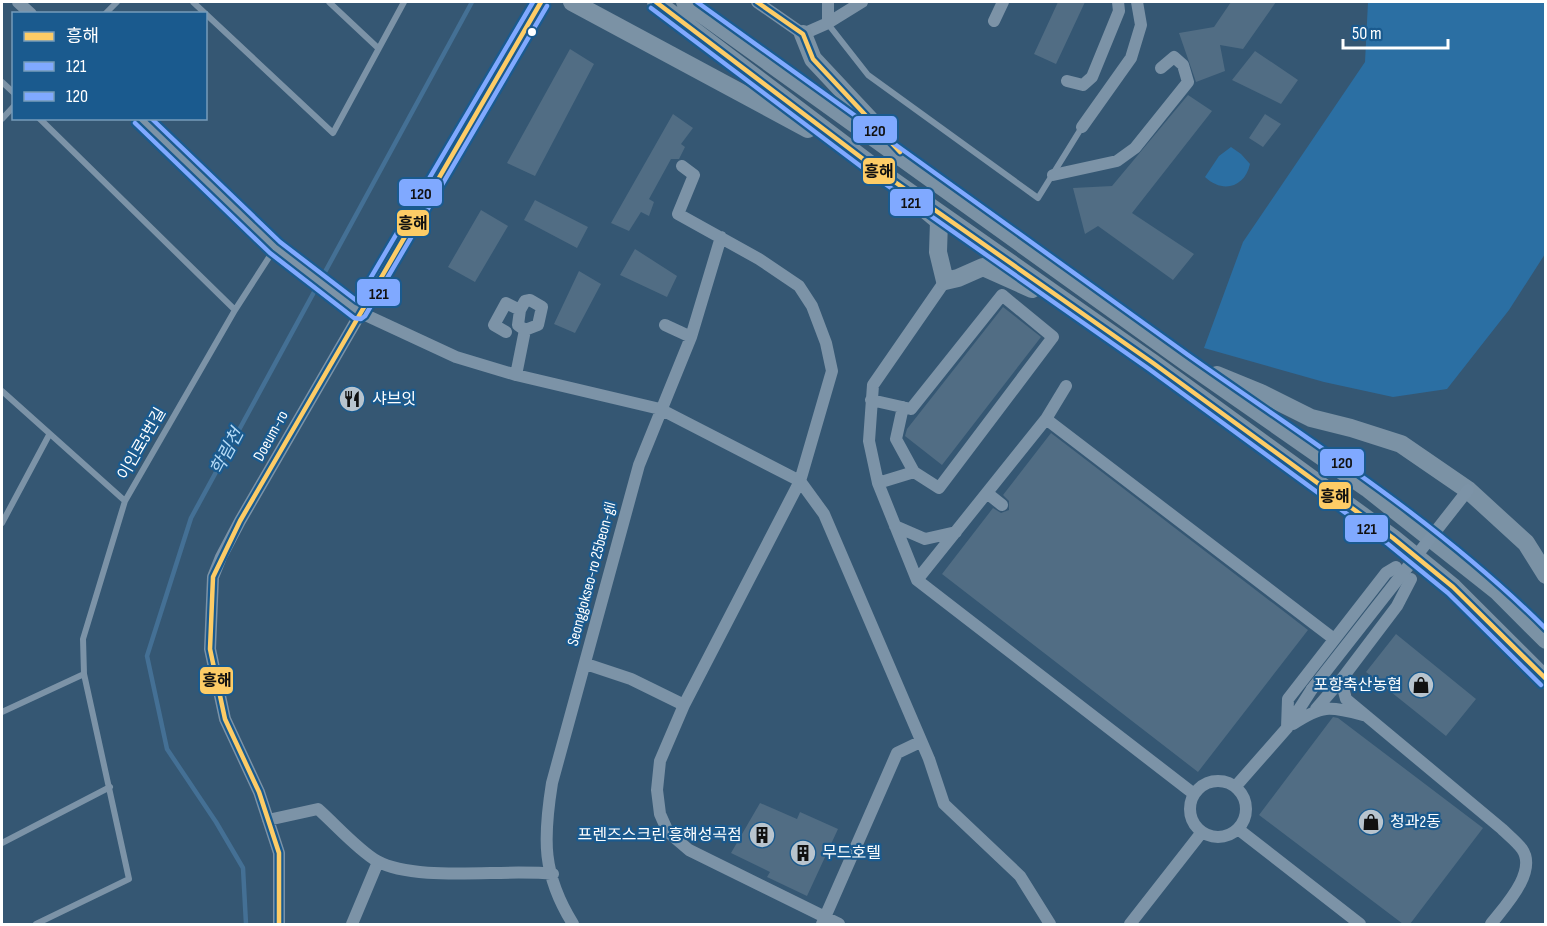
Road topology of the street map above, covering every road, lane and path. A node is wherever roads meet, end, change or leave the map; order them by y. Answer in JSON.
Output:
{"nodes":[{"id":1,"x":329,"y":2,"type":"edge"},
{"id":2,"x":404,"y":2,"type":"edge"},
{"id":3,"x":541,"y":2,"type":"edge"},
{"id":4,"x":572,"y":2,"type":"edge"},
{"id":5,"x":656,"y":2,"type":"edge"},
{"id":6,"x":685,"y":2,"type":"edge"},
{"id":7,"x":828,"y":2,"type":"edge"},
{"id":8,"x":862,"y":2,"type":"edge"},
{"id":9,"x":1003,"y":2,"type":"edge"},
{"id":10,"x":1119,"y":2,"type":"edge"},
{"id":11,"x":1137,"y":2,"type":"edge"},
{"id":12,"x":761,"y":3,"type":"edge"},
{"id":13,"x":207,"y":15,"type":"edge"},
{"id":14,"x":994,"y":21,"type":"dead end"},
{"id":15,"x":828,"y":23,"type":"junction"},
{"id":16,"x":803,"y":34,"type":"junction"},
{"id":17,"x":378,"y":48,"type":"junction"},
{"id":18,"x":1161,"y":68,"type":"dead end"},
{"id":19,"x":1067,"y":81,"type":"dead end"},
{"id":20,"x":41,"y":120,"type":"edge"},
{"id":21,"x":142,"y":120,"type":"edge"},
{"id":22,"x":1082,"y":127,"type":"joint"},
{"id":23,"x":682,"y":166,"type":"dead end"},
{"id":24,"x":914,"y":167,"type":"junction"},
{"id":25,"x":875,"y":168,"type":"junction"},
{"id":26,"x":1053,"y":175,"type":"junction"},
{"id":27,"x":721,"y":237,"type":"junction"},
{"id":28,"x":275,"y":248,"type":"junction"},
{"id":29,"x":945,"y":281,"type":"junction"},
{"id":30,"x":1073,"y":308,"type":"junction"},
{"id":31,"x":235,"y":310,"type":"junction"},
{"id":32,"x":520,"y":310,"type":"junction"},
{"id":33,"x":359,"y":312,"type":"junction"},
{"id":34,"x":665,"y":325,"type":"dead end"},
{"id":35,"x":525,"y":330,"type":"junction"},
{"id":36,"x":506,"y":332,"type":"dead end"},
{"id":37,"x":691,"y":337,"type":"junction"},
{"id":38,"x":1186,"y":362,"type":"junction"},
{"id":39,"x":516,"y":375,"type":"junction"},
{"id":40,"x":1066,"y":386,"type":"dead end"},
{"id":41,"x":2,"y":391,"type":"edge"},
{"id":42,"x":871,"y":400,"type":"junction"},
{"id":43,"x":903,"y":407,"type":"junction"},
{"id":44,"x":660,"y":409,"type":"junction"},
{"id":45,"x":1046,"y":419,"type":"junction"},
{"id":46,"x":49,"y":435,"type":"junction"},
{"id":47,"x":914,"y":472,"type":"junction"},
{"id":48,"x":800,"y":481,"type":"junction"},
{"id":49,"x":878,"y":483,"type":"junction"},
{"id":50,"x":1468,"y":490,"type":"junction"},
{"id":51,"x":987,"y":493,"type":"junction"},
{"id":52,"x":125,"y":501,"type":"junction"},
{"id":53,"x":1002,"y":505,"type":"dead end"},
{"id":54,"x":2,"y":523,"type":"edge"},
{"id":55,"x":895,"y":526,"type":"junction"},
{"id":56,"x":956,"y":532,"type":"junction"},
{"id":57,"x":1396,"y":567,"type":"dead end"},
{"id":58,"x":1545,"y":574,"type":"edge"},
{"id":59,"x":1411,"y":579,"type":"dead end"},
{"id":60,"x":917,"y":580,"type":"junction"},
{"id":61,"x":1334,"y":639,"type":"junction"},
{"id":62,"x":1545,"y":640,"type":"edge"},
{"id":63,"x":586,"y":664,"type":"junction"},
{"id":64,"x":84,"y":674,"type":"junction"},
{"id":65,"x":1341,"y":680,"type":"junction"},
{"id":66,"x":1545,"y":680,"type":"edge"},
{"id":67,"x":684,"y":705,"type":"junction"},
{"id":68,"x":1316,"y":709,"type":"junction"},
{"id":69,"x":2,"y":712,"type":"edge"},
{"id":70,"x":1367,"y":716,"type":"junction"},
{"id":71,"x":1287,"y":728,"type":"junction"},
{"id":72,"x":920,"y":742,"type":"junction"},
{"id":73,"x":1236,"y":786,"type":"junction"},
{"id":74,"x":110,"y":787,"type":"junction"},
{"id":75,"x":1194,"y":794,"type":"junction"},
{"id":76,"x":268,"y":820,"type":"junction"},
{"id":77,"x":1238,"y":829,"type":"junction"},
{"id":78,"x":1202,"y":832,"type":"junction"},
{"id":79,"x":2,"y":843,"type":"edge"},
{"id":80,"x":378,"y":862,"type":"junction"},
{"id":81,"x":553,"y":874,"type":"junction"},
{"id":82,"x":823,"y":921,"type":"edge"},
{"id":83,"x":36,"y":924,"type":"edge"},
{"id":84,"x":283,"y":924,"type":"edge"},
{"id":85,"x":352,"y":924,"type":"edge"},
{"id":86,"x":573,"y":924,"type":"edge"},
{"id":87,"x":840,"y":924,"type":"edge"},
{"id":88,"x":1050,"y":924,"type":"edge"},
{"id":89,"x":1130,"y":924,"type":"edge"},
{"id":90,"x":1360,"y":924,"type":"edge"},
{"id":91,"x":1491,"y":924,"type":"edge"}],
"edges":[{"from":1,"to":17,"type":"lane"},
{"from":2,"to":17,"type":"lane"},
{"from":3,"to":33,"type":"street","name":"Doeum-ro"},
{"from":4,"to":25,"type":"main road"},
{"from":5,"to":25,"type":"main road"},
{"from":6,"to":24,"type":"main road"},
{"from":7,"to":15,"type":"street"},
{"from":8,"to":15,"type":"street"},
{"from":9,"to":14,"type":"street"},
{"from":10,"to":19,"type":"street"},
{"from":11,"to":22,"type":"street"},
{"from":12,"to":16,"type":"street"},
{"from":13,"to":17,"type":"lane"},
{"from":15,"to":16,"type":"street"},
{"from":15,"to":26,"type":"lane"},
{"from":16,"to":24,"type":"main road"},
{"from":18,"to":26,"type":"street"},
{"from":20,"to":31,"type":"lane"},
{"from":21,"to":28,"type":"street"},
{"from":22,"to":26,"type":"lane"},
{"from":23,"to":27,"type":"street"},
{"from":24,"to":38,"type":"main road"},
{"from":25,"to":29,"type":"main road"},
{"from":25,"to":30,"type":"main road"},
{"from":27,"to":37,"type":"street","name":"Seonggokseo-ro 25beon-gil"},
{"from":27,"to":48,"type":"street"},
{"from":28,"to":31,"type":"lane","name":"이인로5번길"},
{"from":28,"to":33,"type":"street"},
{"from":29,"to":30,"type":"main road"},
{"from":29,"to":42,"type":"street"},
{"from":30,"to":66,"type":"main road"},
{"from":31,"to":52,"type":"lane","name":"이인로5번길"},
{"from":32,"to":35,"type":"street"},
{"from":32,"to":35,"type":"street"},
{"from":32,"to":36,"type":"street"},
{"from":33,"to":39,"type":"street"},
{"from":33,"to":76,"type":"street","name":"Doeum-ro"},
{"from":34,"to":37,"type":"street"},
{"from":35,"to":39,"type":"street"},
{"from":37,"to":44,"type":"street","name":"Seonggokseo-ro 25beon-gil"},
{"from":38,"to":50,"type":"main road"},
{"from":38,"to":62,"type":"main road"},
{"from":39,"to":44,"type":"street"},
{"from":40,"to":45,"type":"street"},
{"from":41,"to":46,"type":"lane"},
{"from":42,"to":43,"type":"street"},
{"from":42,"to":49,"type":"street"},
{"from":43,"to":47,"type":"street"},
{"from":43,"to":47,"type":"street"},
{"from":44,"to":48,"type":"street"},
{"from":44,"to":63,"type":"street","name":"Seonggokseo-ro 25beon-gil"},
{"from":45,"to":51,"type":"street"},
{"from":45,"to":61,"type":"street"},
{"from":46,"to":52,"type":"lane"},
{"from":46,"to":54,"type":"lane"},
{"from":47,"to":49,"type":"street"},
{"from":48,"to":67,"type":"street"},
{"from":48,"to":72,"type":"street"},
{"from":49,"to":55,"type":"street"},
{"from":50,"to":58,"type":"main road"},
{"from":50,"to":71,"type":"street","bridge":true},
{"from":51,"to":53,"type":"street"},
{"from":51,"to":56,"type":"street"},
{"from":52,"to":64,"type":"lane","name":"이인로5번길"},
{"from":55,"to":56,"type":"street"},
{"from":55,"to":60,"type":"street"},
{"from":56,"to":60,"type":"street"},
{"from":57,"to":61,"type":"street"},
{"from":59,"to":65,"type":"street"},
{"from":60,"to":75,"type":"street"},
{"from":61,"to":71,"type":"street"},
{"from":63,"to":67,"type":"street"},
{"from":63,"to":81,"type":"street","name":"Seonggokseo-ro 25beon-gil"},
{"from":64,"to":69,"type":"lane"},
{"from":64,"to":74,"type":"lane","name":"이인로5번길"},
{"from":65,"to":68,"type":"street"},
{"from":65,"to":70,"type":"street"},
{"from":67,"to":82,"type":"street"},
{"from":68,"to":70,"type":"street"},
{"from":68,"to":71,"type":"street"},
{"from":70,"to":91,"type":"street"},
{"from":71,"to":73,"type":"street"},
{"from":72,"to":82,"type":"street"},
{"from":72,"to":88,"type":"street"},
{"from":73,"to":75,"type":"street"},
{"from":73,"to":77,"type":"street"},
{"from":74,"to":79,"type":"lane"},
{"from":74,"to":83,"type":"lane","name":"이인로5번길"},
{"from":75,"to":78,"type":"street"},
{"from":76,"to":80,"type":"street"},
{"from":76,"to":84,"type":"street","name":"Doeum-ro"},
{"from":77,"to":78,"type":"street"},
{"from":77,"to":90,"type":"street"},
{"from":78,"to":89,"type":"street"},
{"from":80,"to":81,"type":"street"},
{"from":80,"to":85,"type":"street"},
{"from":81,"to":86,"type":"street","name":"Seonggokseo-ro 25beon-gil"},
{"from":82,"to":87,"type":"street"}]}
